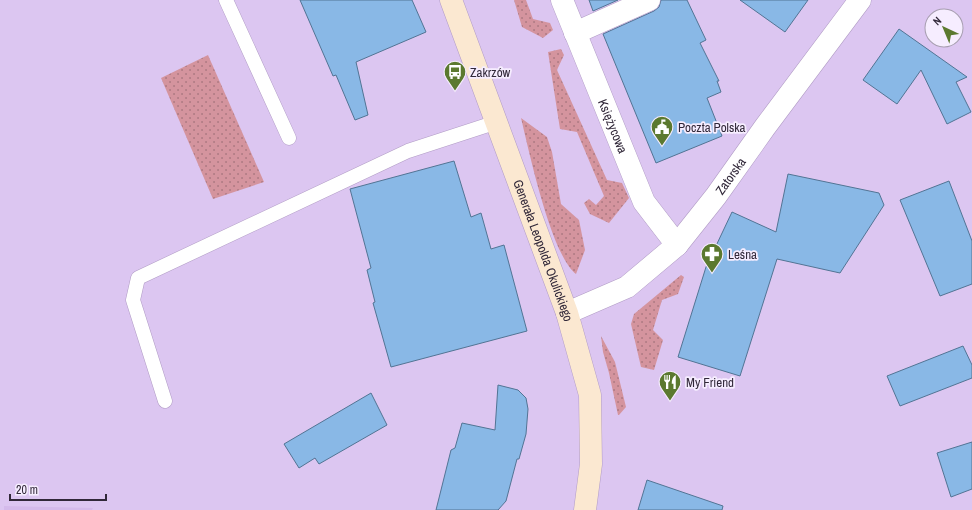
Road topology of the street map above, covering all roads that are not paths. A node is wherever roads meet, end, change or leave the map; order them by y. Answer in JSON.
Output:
{"nodes":[{"id":1,"x":226,"y":0,"type":"edge"},
{"id":2,"x":450,"y":0,"type":"edge"},
{"id":3,"x":562,"y":0,"type":"edge"},
{"id":4,"x":649,"y":0,"type":"edge"},
{"id":5,"x":860,"y":0,"type":"edge"},
{"id":6,"x":575,"y":33,"type":"junction"},
{"id":7,"x":496,"y":122,"type":"junction"},
{"id":8,"x":289,"y":138,"type":"dead end"},
{"id":9,"x":678,"y":245,"type":"junction"},
{"id":10,"x":567,"y":313,"type":"junction"},
{"id":11,"x":165,"y":401,"type":"dead end"},
{"id":12,"x":585,"y":510,"type":"edge"}],
"edges":[{"from":1,"to":8,"type":"lane"},
{"from":2,"to":7,"type":"street","name":"Generała Leopolda Okulickiego"},
{"from":3,"to":6,"type":"street","name":"Księżycowa"},
{"from":4,"to":6,"type":"street"},
{"from":5,"to":9,"type":"street","name":"Zatorska"},
{"from":6,"to":9,"type":"street","name":"Księżycowa"},
{"from":7,"to":10,"type":"street","name":"Generała Leopolda Okulickiego"},
{"from":7,"to":11,"type":"lane"},
{"from":9,"to":10,"type":"street","name":"Zatorska"},
{"from":10,"to":12,"type":"street","name":"Generała Leopolda Okulickiego"}]}
